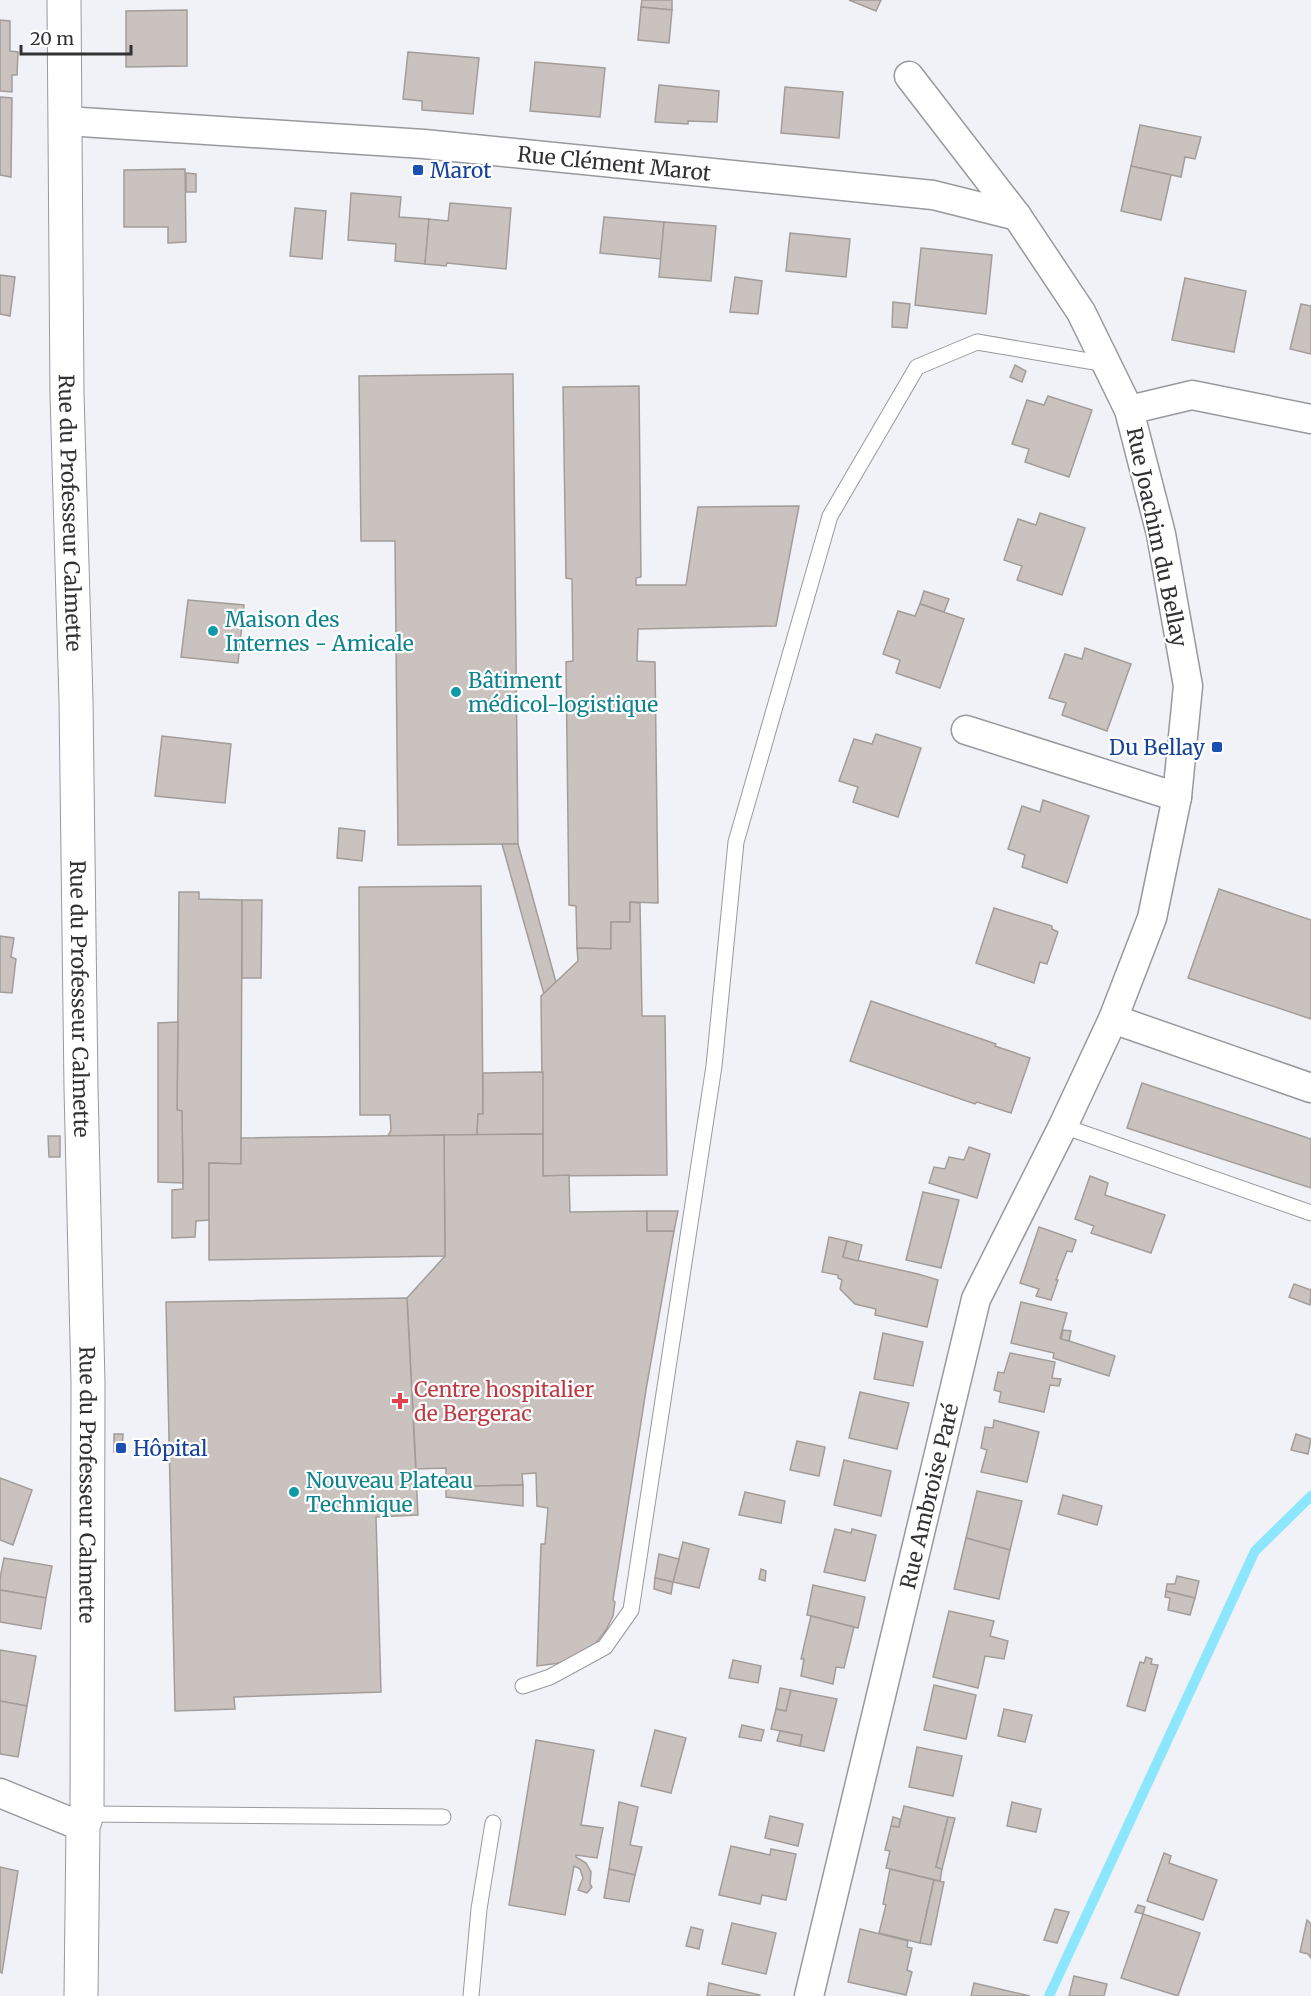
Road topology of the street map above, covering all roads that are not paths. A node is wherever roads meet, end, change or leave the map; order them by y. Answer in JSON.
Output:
{"nodes":[{"id":1,"x":64,"y":0,"type":"edge"},
{"id":2,"x":909,"y":76,"type":"dead end"},
{"id":3,"x":66,"y":121,"type":"junction"},
{"id":4,"x":1017,"y":216,"type":"junction"},
{"id":5,"x":1106,"y":364,"type":"junction"},
{"id":6,"x":1129,"y":410,"type":"junction"},
{"id":7,"x":1311,"y":420,"type":"edge"},
{"id":8,"x":966,"y":730,"type":"dead end"},
{"id":9,"x":1177,"y":797,"type":"junction"},
{"id":10,"x":1113,"y":1019,"type":"junction"},
{"id":11,"x":1311,"y":1088,"type":"edge"},
{"id":12,"x":1063,"y":1126,"type":"junction"},
{"id":13,"x":1311,"y":1213,"type":"edge"},
{"id":14,"x":523,"y":1686,"type":"dead end"},
{"id":15,"x":0,"y":1793,"type":"edge"},
{"id":16,"x":443,"y":1817,"type":"dead end"},
{"id":17,"x":85,"y":1820,"type":"junction"},
{"id":18,"x":493,"y":1823,"type":"dead end"},
{"id":19,"x":81,"y":1996,"type":"edge"},
{"id":20,"x":471,"y":1996,"type":"edge"},
{"id":21,"x":809,"y":1996,"type":"edge"}],
"edges":[{"from":1,"to":3,"type":"main road","name":"Rue du Professeur Calmette"},
{"from":2,"to":4,"type":"street","name":"Rue Joachim du Bellay"},
{"from":3,"to":4,"type":"street","name":"Rue Clément Marot"},
{"from":3,"to":17,"type":"main road","name":"Rue du Professeur Calmette"},
{"from":4,"to":5,"type":"street","name":"Rue Joachim du Bellay"},
{"from":5,"to":6,"type":"street","name":"Rue Joachim du Bellay"},
{"from":5,"to":14,"type":"lane"},
{"from":6,"to":7,"type":"street"},
{"from":6,"to":9,"type":"street","name":"Rue Joachim du Bellay"},
{"from":8,"to":9,"type":"street"},
{"from":9,"to":10,"type":"street","name":"Rue Joachim du Bellay"},
{"from":10,"to":11,"type":"street"},
{"from":10,"to":12,"type":"street","name":"Rue Ambroise Paré"},
{"from":12,"to":13,"type":"lane"},
{"from":12,"to":21,"type":"street","name":"Rue Ambroise Paré"},
{"from":15,"to":17,"type":"street"},
{"from":16,"to":17,"type":"lane"},
{"from":17,"to":19,"type":"main road","name":"Rue du Professeur Calmette"},
{"from":18,"to":20,"type":"lane"}]}
